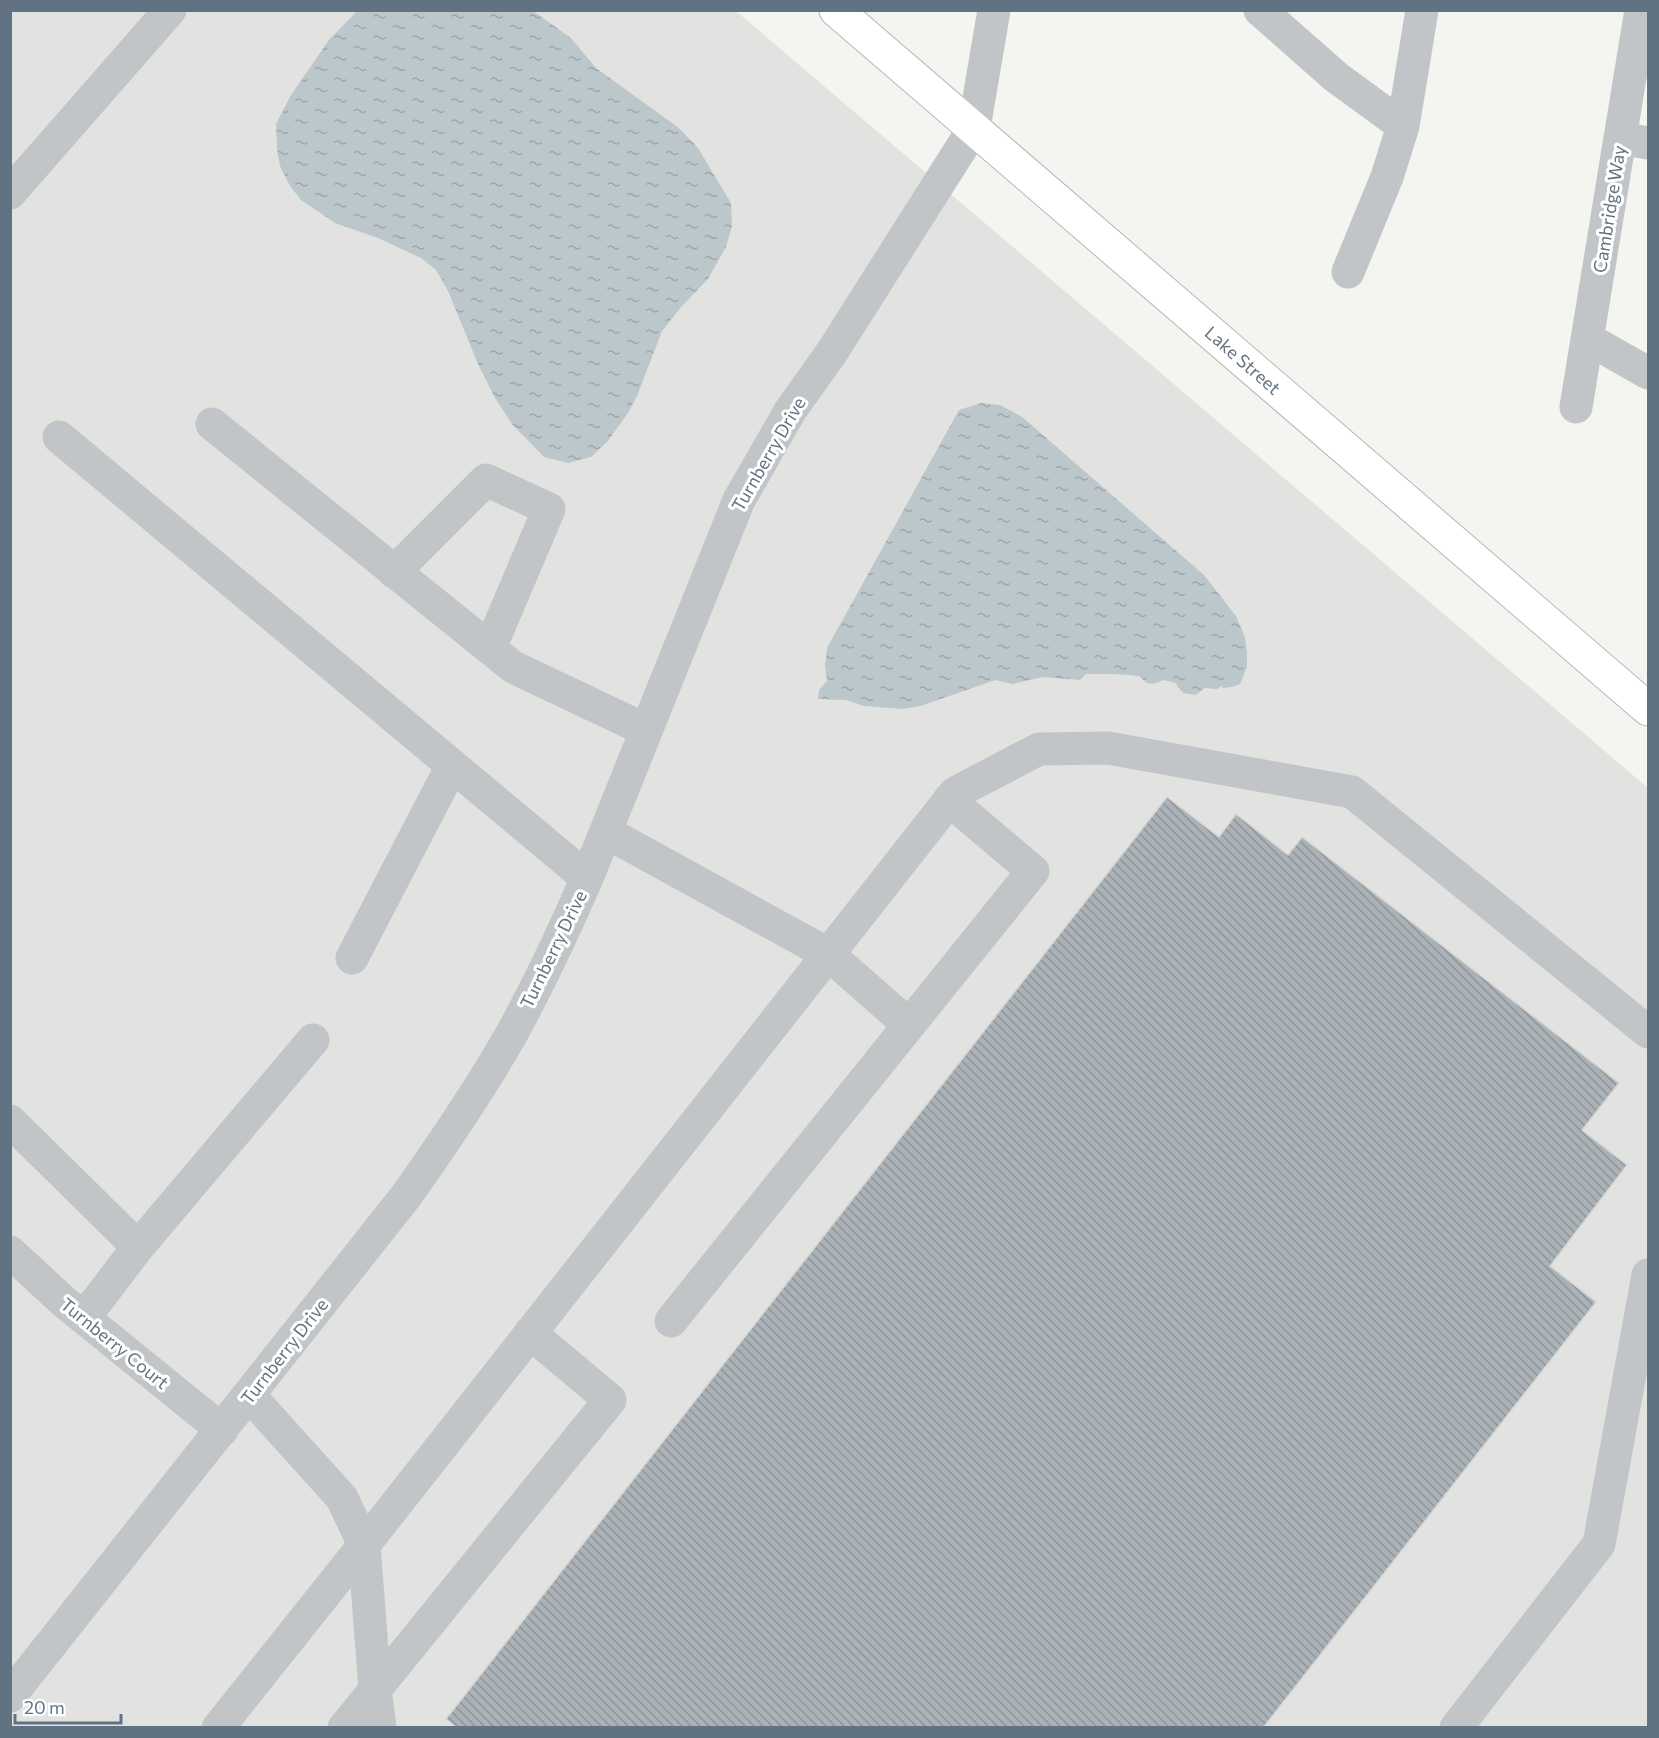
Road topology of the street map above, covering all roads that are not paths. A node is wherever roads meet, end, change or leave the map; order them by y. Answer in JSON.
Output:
{"nodes":[{"id":1,"x":170,"y":10,"type":"edge"},
{"id":2,"x":836,"y":10,"type":"edge"},
{"id":3,"x":994,"y":10,"type":"edge"},
{"id":4,"x":1260,"y":10,"type":"edge"},
{"id":5,"x":1422,"y":10,"type":"edge"},
{"id":6,"x":1641,"y":10,"type":"edge"},
{"id":7,"x":1403,"y":126,"type":"junction"},
{"id":8,"x":974,"y":128,"type":"junction"},
{"id":9,"x":1634,"y":140,"type":"edge"},
{"id":10,"x":10,"y":193,"type":"edge"},
{"id":11,"x":1348,"y":272,"type":"dead end"},
{"id":12,"x":1588,"y":339,"type":"junction"},
{"id":13,"x":1648,"y":373,"type":"edge"},
{"id":14,"x":1576,"y":407,"type":"dead end"},
{"id":15,"x":212,"y":424,"type":"dead end"},
{"id":16,"x":58,"y":437,"type":"dead end"},
{"id":17,"x":394,"y":572,"type":"junction"},
{"id":18,"x":490,"y":648,"type":"junction"},
{"id":19,"x":1648,"y":709,"type":"edge"},
{"id":20,"x":646,"y":730,"type":"junction"},
{"id":21,"x":452,"y":766,"type":"junction"},
{"id":22,"x":949,"y":800,"type":"junction"},
{"id":23,"x":606,"y":832,"type":"junction"},
{"id":24,"x":587,"y":878,"type":"junction"},
{"id":25,"x":828,"y":954,"type":"junction"},
{"id":26,"x":352,"y":958,"type":"dead end"},
{"id":27,"x":909,"y":1025,"type":"junction"},
{"id":28,"x":1648,"y":1032,"type":"edge"},
{"id":29,"x":313,"y":1040,"type":"dead end"},
{"id":30,"x":10,"y":1121,"type":"edge"},
{"id":31,"x":138,"y":1247,"type":"junction"},
{"id":32,"x":10,"y":1252,"type":"edge"},
{"id":33,"x":1648,"y":1275,"type":"edge"},
{"id":34,"x":84,"y":1318,"type":"junction"},
{"id":35,"x":671,"y":1321,"type":"dead end"},
{"id":36,"x":530,"y":1333,"type":"junction"},
{"id":37,"x":249,"y":1395,"type":"junction"},
{"id":38,"x":222,"y":1430,"type":"junction"},
{"id":39,"x":364,"y":1545,"type":"junction"},
{"id":40,"x":375,"y":1689,"type":"junction"},
{"id":41,"x":10,"y":1696,"type":"edge"},
{"id":42,"x":218,"y":1728,"type":"edge"},
{"id":43,"x":344,"y":1728,"type":"edge"},
{"id":44,"x":380,"y":1728,"type":"edge"},
{"id":45,"x":1456,"y":1728,"type":"edge"}],
"edges":[{"from":1,"to":10,"type":"street"},
{"from":2,"to":8,"type":"main road","name":"Lake Street"},
{"from":3,"to":8,"type":"street"},
{"from":4,"to":7,"type":"street"},
{"from":5,"to":7,"type":"street"},
{"from":6,"to":9,"type":"street","name":"Cambridge Way"},
{"from":7,"to":11,"type":"street"},
{"from":8,"to":19,"type":"main road","name":"Lake Street"},
{"from":8,"to":20,"type":"street","name":"Turnberry Drive"},
{"from":9,"to":12,"type":"street","name":"Cambridge Way"},
{"from":12,"to":13,"type":"street"},
{"from":12,"to":14,"type":"street","name":"Cambridge Way"},
{"from":15,"to":17,"type":"street"},
{"from":16,"to":21,"type":"street"},
{"from":17,"to":18,"type":"street"},
{"from":17,"to":18,"type":"street"},
{"from":18,"to":20,"type":"street"},
{"from":20,"to":23,"type":"street","name":"Turnberry Drive"},
{"from":21,"to":24,"type":"street"},
{"from":21,"to":26,"type":"street"},
{"from":22,"to":25,"type":"street"},
{"from":22,"to":27,"type":"street"},
{"from":22,"to":28,"type":"street"},
{"from":23,"to":24,"type":"street","name":"Turnberry Drive"},
{"from":23,"to":25,"type":"street"},
{"from":24,"to":37,"type":"street","name":"Turnberry Drive"},
{"from":25,"to":27,"type":"street"},
{"from":25,"to":36,"type":"street"},
{"from":27,"to":35,"type":"street"},
{"from":29,"to":31,"type":"street"},
{"from":30,"to":31,"type":"street"},
{"from":31,"to":34,"type":"street"},
{"from":32,"to":34,"type":"street","name":"Turnberry Court"},
{"from":33,"to":45,"type":"street"},
{"from":34,"to":38,"type":"street","name":"Turnberry Court"},
{"from":36,"to":39,"type":"street"},
{"from":36,"to":40,"type":"street"},
{"from":37,"to":38,"type":"street","name":"Turnberry Drive"},
{"from":37,"to":39,"type":"street"},
{"from":38,"to":41,"type":"street","name":"Turnberry Drive"},
{"from":39,"to":40,"type":"street"},
{"from":39,"to":42,"type":"street"},
{"from":40,"to":43,"type":"street"},
{"from":40,"to":44,"type":"street"}]}
